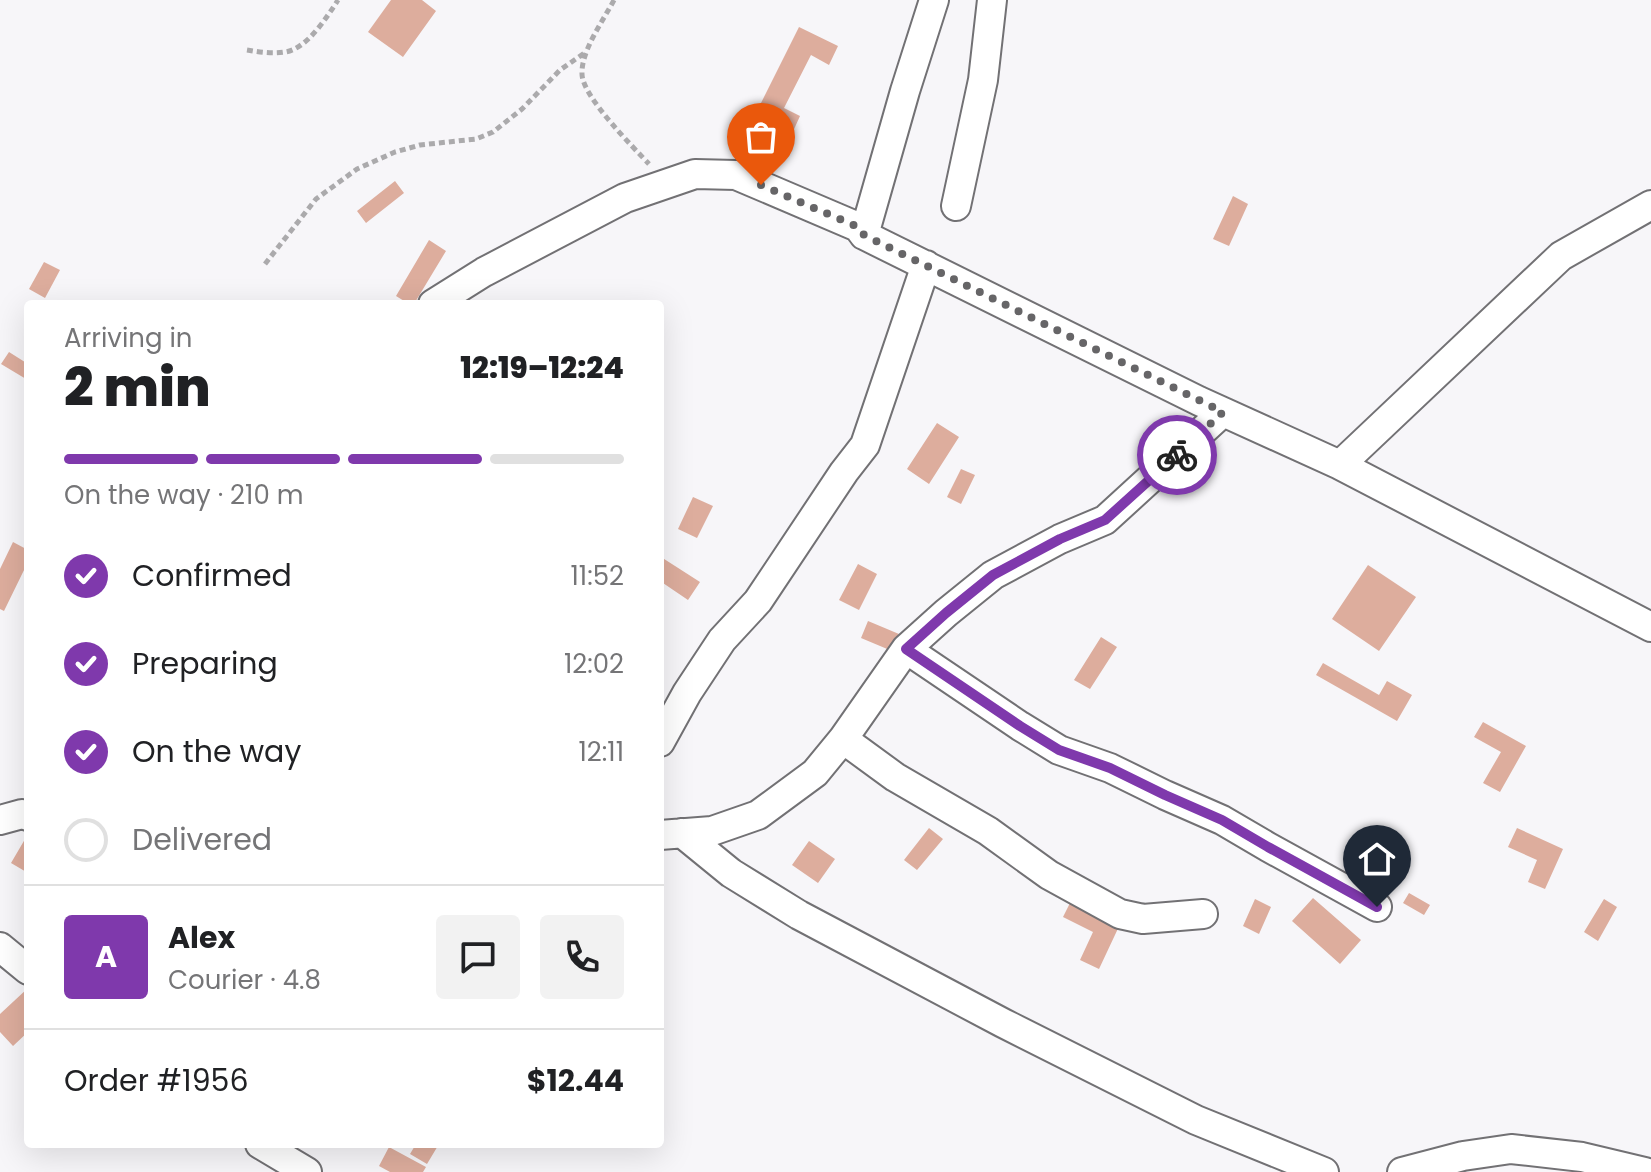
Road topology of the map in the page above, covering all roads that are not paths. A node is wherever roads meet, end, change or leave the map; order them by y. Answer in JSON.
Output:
{"nodes":[{"id":1,"x":934,"y":0,"type":"edge"},
{"id":2,"x":992,"y":0,"type":"edge"},
{"id":3,"x":1651,"y":205,"type":"edge"},
{"id":4,"x":956,"y":206,"type":"dead end"},
{"id":5,"x":864,"y":235,"type":"junction"},
{"id":6,"x":926,"y":265,"type":"junction"},
{"id":7,"x":439,"y":300,"type":"edge"},
{"id":8,"x":1223,"y":412,"type":"junction"},
{"id":9,"x":1340,"y":465,"type":"junction"},
{"id":10,"x":1651,"y":627,"type":"edge"},
{"id":11,"x":906,"y":649,"type":"junction"},
{"id":12,"x":664,"y":735,"type":"edge"},
{"id":13,"x":843,"y":739,"type":"junction"},
{"id":14,"x":24,"y":815,"type":"edge"},
{"id":15,"x":0,"y":820,"type":"edge"},
{"id":16,"x":671,"y":834,"type":"edge"},
{"id":17,"x":1377,"y":907,"type":"dead end"},
{"id":18,"x":1203,"y":914,"type":"dead end"},
{"id":19,"x":0,"y":947,"type":"edge"},
{"id":20,"x":24,"y":967,"type":"edge"},
{"id":21,"x":267,"y":1148,"type":"edge"},
{"id":22,"x":307,"y":1172,"type":"edge"},
{"id":23,"x":1324,"y":1172,"type":"edge"},
{"id":24,"x":1402,"y":1172,"type":"edge"},
{"id":25,"x":1645,"y":1172,"type":"edge"}],
"edges":[{"from":1,"to":5,"type":"street"},
{"from":2,"to":4,"type":"street"},
{"from":3,"to":9,"type":"street"},
{"from":5,"to":6,"type":"street"},
{"from":5,"to":7,"type":"street"},
{"from":6,"to":8,"type":"street"},
{"from":6,"to":12,"type":"street"},
{"from":8,"to":9,"type":"street"},
{"from":8,"to":11,"type":"street"},
{"from":9,"to":10,"type":"street"},
{"from":11,"to":13,"type":"street"},
{"from":11,"to":17,"type":"street"},
{"from":13,"to":16,"type":"street"},
{"from":13,"to":18,"type":"street"},
{"from":14,"to":15,"type":"street"},
{"from":16,"to":23,"type":"street"},
{"from":19,"to":20,"type":"street"},
{"from":21,"to":22,"type":"street"},
{"from":24,"to":25,"type":"street"}]}
